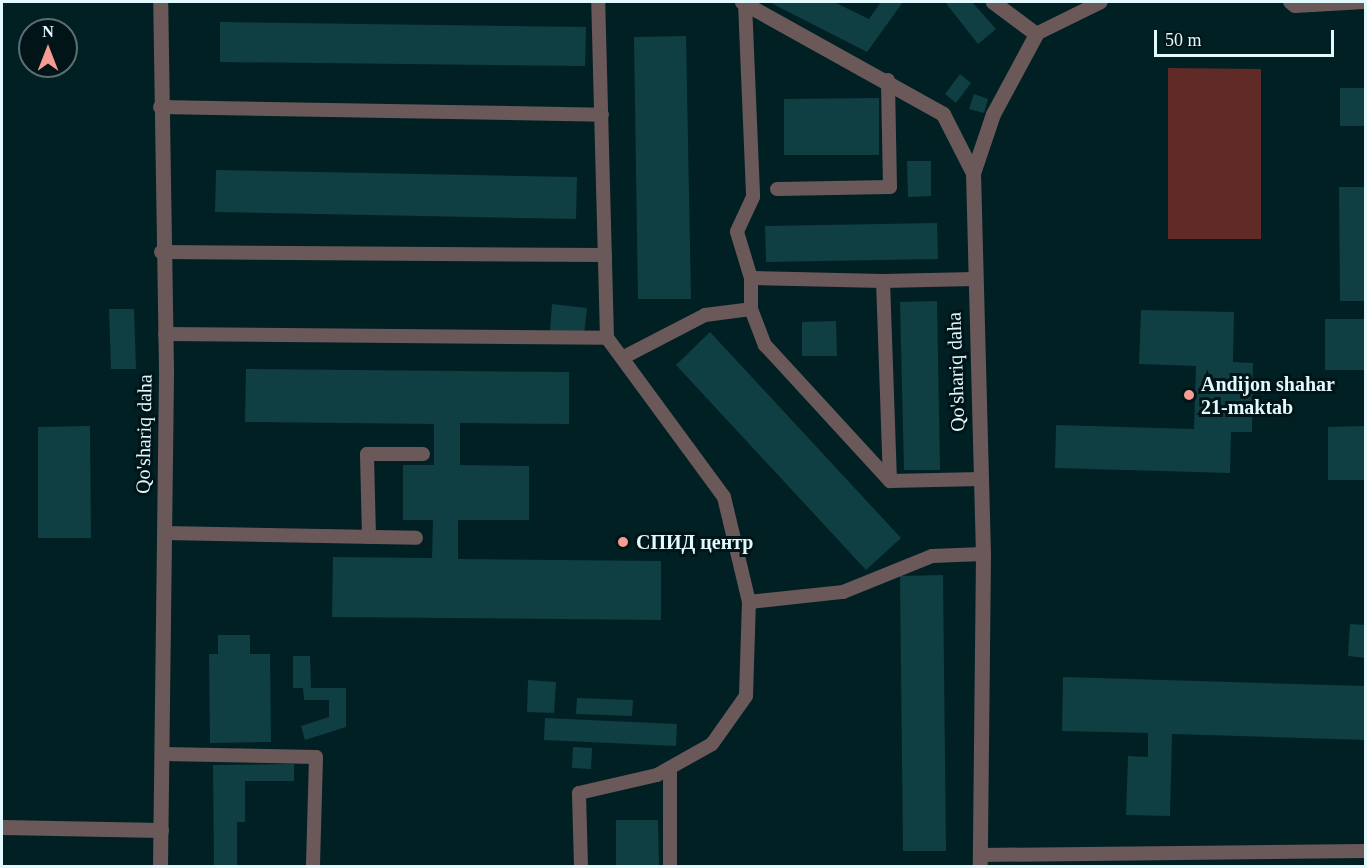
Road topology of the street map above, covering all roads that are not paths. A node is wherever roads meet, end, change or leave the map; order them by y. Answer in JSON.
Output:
{"nodes":[{"id":1,"x":160,"y":2,"type":"edge"},
{"id":2,"x":598,"y":2,"type":"edge"},
{"id":3,"x":744,"y":2,"type":"edge"},
{"id":4,"x":993,"y":2,"type":"edge"},
{"id":5,"x":1101,"y":2,"type":"edge"},
{"id":6,"x":1290,"y":2,"type":"edge"},
{"id":7,"x":1364,"y":2,"type":"edge"},
{"id":8,"x":1036,"y":34,"type":"junction"},
{"id":9,"x":888,"y":80,"type":"junction"},
{"id":10,"x":160,"y":107,"type":"junction"},
{"id":11,"x":602,"y":115,"type":"junction"},
{"id":12,"x":973,"y":173,"type":"junction"},
{"id":13,"x":777,"y":189,"type":"dead end"},
{"id":14,"x":161,"y":252,"type":"junction"},
{"id":15,"x":605,"y":255,"type":"junction"},
{"id":16,"x":751,"y":278,"type":"junction"},
{"id":17,"x":974,"y":279,"type":"junction"},
{"id":18,"x":883,"y":281,"type":"junction"},
{"id":19,"x":751,"y":309,"type":"junction"},
{"id":20,"x":165,"y":334,"type":"junction"},
{"id":21,"x":607,"y":338,"type":"junction"},
{"id":22,"x":624,"y":357,"type":"junction"},
{"id":23,"x":423,"y":454,"type":"dead end"},
{"id":24,"x":981,"y":479,"type":"junction"},
{"id":25,"x":890,"y":481,"type":"junction"},
{"id":26,"x":164,"y":533,"type":"junction"},
{"id":27,"x":369,"y":537,"type":"junction"},
{"id":28,"x":416,"y":538,"type":"dead end"},
{"id":29,"x":983,"y":554,"type":"junction"},
{"id":30,"x":749,"y":602,"type":"junction"},
{"id":31,"x":162,"y":754,"type":"junction"},
{"id":32,"x":670,"y":768,"type":"junction"},
{"id":33,"x":2,"y":827,"type":"edge"},
{"id":34,"x":161,"y":830,"type":"junction"},
{"id":35,"x":1365,"y":852,"type":"edge"},
{"id":36,"x":980,"y":861,"type":"edge"},
{"id":37,"x":160,"y":867,"type":"edge"},
{"id":38,"x":313,"y":867,"type":"edge"},
{"id":39,"x":581,"y":867,"type":"edge"},
{"id":40,"x":670,"y":867,"type":"edge"}],
"edges":[{"from":1,"to":10,"type":"street","name":"Qo'shariq daha"},
{"from":2,"to":11,"type":"lane"},
{"from":3,"to":9,"type":"street","name":"Qo'shariq daha"},
{"from":3,"to":16,"type":"lane"},
{"from":4,"to":8,"type":"street"},
{"from":5,"to":8,"type":"lane"},
{"from":6,"to":7,"type":"lane"},
{"from":8,"to":12,"type":"street"},
{"from":9,"to":12,"type":"street","name":"Qo'shariq daha"},
{"from":9,"to":13,"type":"lane"},
{"from":10,"to":11,"type":"lane"},
{"from":10,"to":14,"type":"street","name":"Qo'shariq daha"},
{"from":11,"to":15,"type":"lane"},
{"from":12,"to":17,"type":"street","name":"Qo'shariq daha"},
{"from":14,"to":15,"type":"lane"},
{"from":14,"to":20,"type":"street","name":"Qo'shariq daha"},
{"from":15,"to":21,"type":"lane"},
{"from":16,"to":18,"type":"lane"},
{"from":16,"to":19,"type":"lane"},
{"from":17,"to":18,"type":"lane"},
{"from":17,"to":24,"type":"street","name":"Qo'shariq daha"},
{"from":18,"to":25,"type":"lane"},
{"from":19,"to":22,"type":"lane"},
{"from":19,"to":25,"type":"lane"},
{"from":20,"to":21,"type":"lane"},
{"from":20,"to":26,"type":"street","name":"Qo'shariq daha"},
{"from":21,"to":22,"type":"lane"},
{"from":22,"to":30,"type":"lane"},
{"from":23,"to":27,"type":"lane"},
{"from":24,"to":25,"type":"lane"},
{"from":24,"to":29,"type":"street","name":"Qo'shariq daha"},
{"from":26,"to":27,"type":"lane"},
{"from":26,"to":31,"type":"street","name":"Qo'shariq daha"},
{"from":27,"to":28,"type":"lane"},
{"from":29,"to":30,"type":"lane"},
{"from":29,"to":36,"type":"street","name":"Qo'shariq daha"},
{"from":30,"to":32,"type":"lane"},
{"from":31,"to":34,"type":"street","name":"Qo'shariq daha"},
{"from":31,"to":38,"type":"lane"},
{"from":32,"to":39,"type":"lane"},
{"from":32,"to":40,"type":"lane"},
{"from":33,"to":34,"type":"street"},
{"from":34,"to":37,"type":"street","name":"Qo'shariq daha"},
{"from":35,"to":36,"type":"lane"}]}
